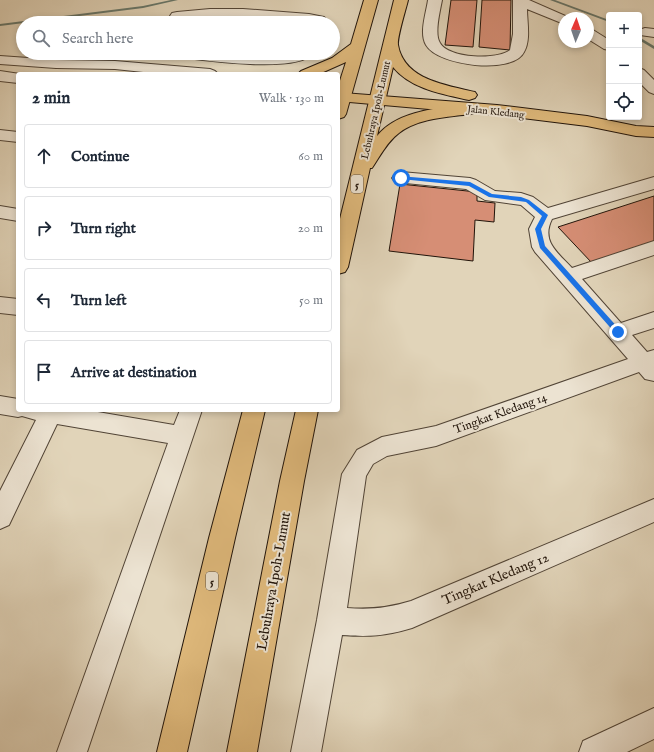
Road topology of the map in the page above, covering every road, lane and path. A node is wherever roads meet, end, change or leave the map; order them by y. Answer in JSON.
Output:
{"nodes":[{"id":1,"x":371,"y":0,"type":"edge"},
{"id":2,"x":401,"y":0,"type":"edge"},
{"id":3,"x":435,"y":0,"type":"edge"},
{"id":4,"x":520,"y":1,"type":"edge"},
{"id":5,"x":177,"y":16,"type":"dead end"},
{"id":6,"x":281,"y":16,"type":"edge"},
{"id":7,"x":558,"y":17,"type":"edge"},
{"id":8,"x":594,"y":37,"type":"edge"},
{"id":9,"x":606,"y":44,"type":"edge"},
{"id":10,"x":391,"y":45,"type":"junction"},
{"id":11,"x":358,"y":46,"type":"junction"},
{"id":12,"x":340,"y":59,"type":"edge"},
{"id":13,"x":0,"y":60,"type":"edge"},
{"id":14,"x":121,"y":60,"type":"edge"},
{"id":15,"x":338,"y":60,"type":"edge"},
{"id":16,"x":112,"y":71,"type":"edge"},
{"id":17,"x":145,"y":72,"type":"edge"},
{"id":18,"x":311,"y":72,"type":"edge"},
{"id":19,"x":0,"y":76,"type":"edge"},
{"id":20,"x":642,"y":76,"type":"edge"},
{"id":21,"x":16,"y":78,"type":"edge"},
{"id":22,"x":654,"y":89,"type":"edge"},
{"id":23,"x":341,"y":92,"type":"edge"},
{"id":24,"x":379,"y":95,"type":"junction"},
{"id":25,"x":470,"y":102,"type":"junction"},
{"id":26,"x":606,"y":115,"type":"edge"},
{"id":27,"x":627,"y":120,"type":"edge"},
{"id":28,"x":654,"y":127,"type":"edge"},
{"id":29,"x":654,"y":132,"type":"edge"},
{"id":30,"x":0,"y":135,"type":"edge"},
{"id":31,"x":16,"y":137,"type":"edge"},
{"id":32,"x":360,"y":172,"type":"junction"},
{"id":33,"x":401,"y":178,"type":"dead end"},
{"id":34,"x":654,"y":183,"type":"edge"},
{"id":35,"x":0,"y":212,"type":"edge"},
{"id":36,"x":16,"y":215,"type":"edge"},
{"id":37,"x":545,"y":215,"type":"junction"},
{"id":38,"x":654,"y":248,"type":"edge"},
{"id":39,"x":340,"y":259,"type":"edge"},
{"id":40,"x":568,"y":276,"type":"junction"},
{"id":41,"x":0,"y":305,"type":"edge"},
{"id":42,"x":16,"y":307,"type":"edge"},
{"id":43,"x":654,"y":320,"type":"edge"},
{"id":44,"x":618,"y":332,"type":"junction"},
{"id":45,"x":651,"y":365,"type":"edge"},
{"id":46,"x":0,"y":405,"type":"edge"},
{"id":47,"x":16,"y":408,"type":"edge"},
{"id":48,"x":40,"y":412,"type":"edge"},
{"id":49,"x":190,"y":412,"type":"edge"},
{"id":50,"x":254,"y":412,"type":"edge"},
{"id":51,"x":307,"y":412,"type":"edge"},
{"id":52,"x":182,"y":436,"type":"junction"},
{"id":53,"x":654,"y":510,"type":"edge"},
{"id":54,"x":0,"y":517,"type":"edge"},
{"id":55,"x":331,"y":620,"type":"junction"},
{"id":56,"x":654,"y":723,"type":"edge"},
{"id":57,"x":72,"y":752,"type":"edge"},
{"id":58,"x":172,"y":752,"type":"edge"},
{"id":59,"x":242,"y":752,"type":"edge"},
{"id":60,"x":306,"y":752,"type":"edge"},
{"id":61,"x":594,"y":752,"type":"edge"}],
"edges":[{"from":1,"to":11,"type":"main road"},
{"from":2,"to":10,"type":"main road","name":"Lebuhraya Ipoh-Lumut","number":"5"},
{"from":3,"to":4,"type":"street"},
{"from":4,"to":7,"type":"street"},
{"from":5,"to":6,"type":"street"},
{"from":8,"to":9,"type":"street"},
{"from":10,"to":24,"type":"main road","name":"Lebuhraya Ipoh-Lumut","number":"5"},
{"from":10,"to":25,"type":"main road"},
{"from":11,"to":12,"type":"main road"},
{"from":11,"to":23,"type":"main road"},
{"from":13,"to":16,"type":"street"},
{"from":14,"to":16,"type":"street"},
{"from":15,"to":18,"type":"main road"},
{"from":16,"to":17,"type":"street"},
{"from":19,"to":21,"type":"street"},
{"from":20,"to":22,"type":"street"},
{"from":23,"to":24,"type":"main road","name":"Jalan Kledang"},
{"from":24,"to":25,"type":"main road","name":"Jalan Kledang"},
{"from":24,"to":32,"type":"main road","name":"Lebuhraya Ipoh-Lumut","number":"5"},
{"from":25,"to":26,"type":"main road","name":"Jalan Kledang"},
{"from":25,"to":29,"type":"main road","name":"Jalan Kledang"},
{"from":25,"to":32,"type":"main road"},
{"from":27,"to":28,"type":"main road"},
{"from":30,"to":31,"type":"street"},
{"from":32,"to":39,"type":"main road","name":"Lebuhraya Ipoh-Lumut","number":"5"},
{"from":33,"to":37,"type":"street"},
{"from":34,"to":37,"type":"street"},
{"from":35,"to":36,"type":"street"},
{"from":37,"to":40,"type":"street"},
{"from":38,"to":40,"type":"street"},
{"from":40,"to":44,"type":"street"},
{"from":41,"to":42,"type":"street"},
{"from":43,"to":44,"type":"street"},
{"from":44,"to":45,"type":"street"},
{"from":45,"to":55,"type":"street","name":"Tingkat Kledang 14"},
{"from":46,"to":47,"type":"street"},
{"from":48,"to":52,"type":"street"},
{"from":48,"to":54,"type":"street"},
{"from":49,"to":52,"type":"street"},
{"from":50,"to":58,"type":"main road","number":"5"},
{"from":51,"to":59,"type":"main road","name":"Lebuhraya Ipoh-Lumut"},
{"from":52,"to":57,"type":"street"},
{"from":53,"to":55,"type":"street","name":"Tingkat Kledang 12"},
{"from":55,"to":60,"type":"street"},
{"from":56,"to":61,"type":"street"}]}
